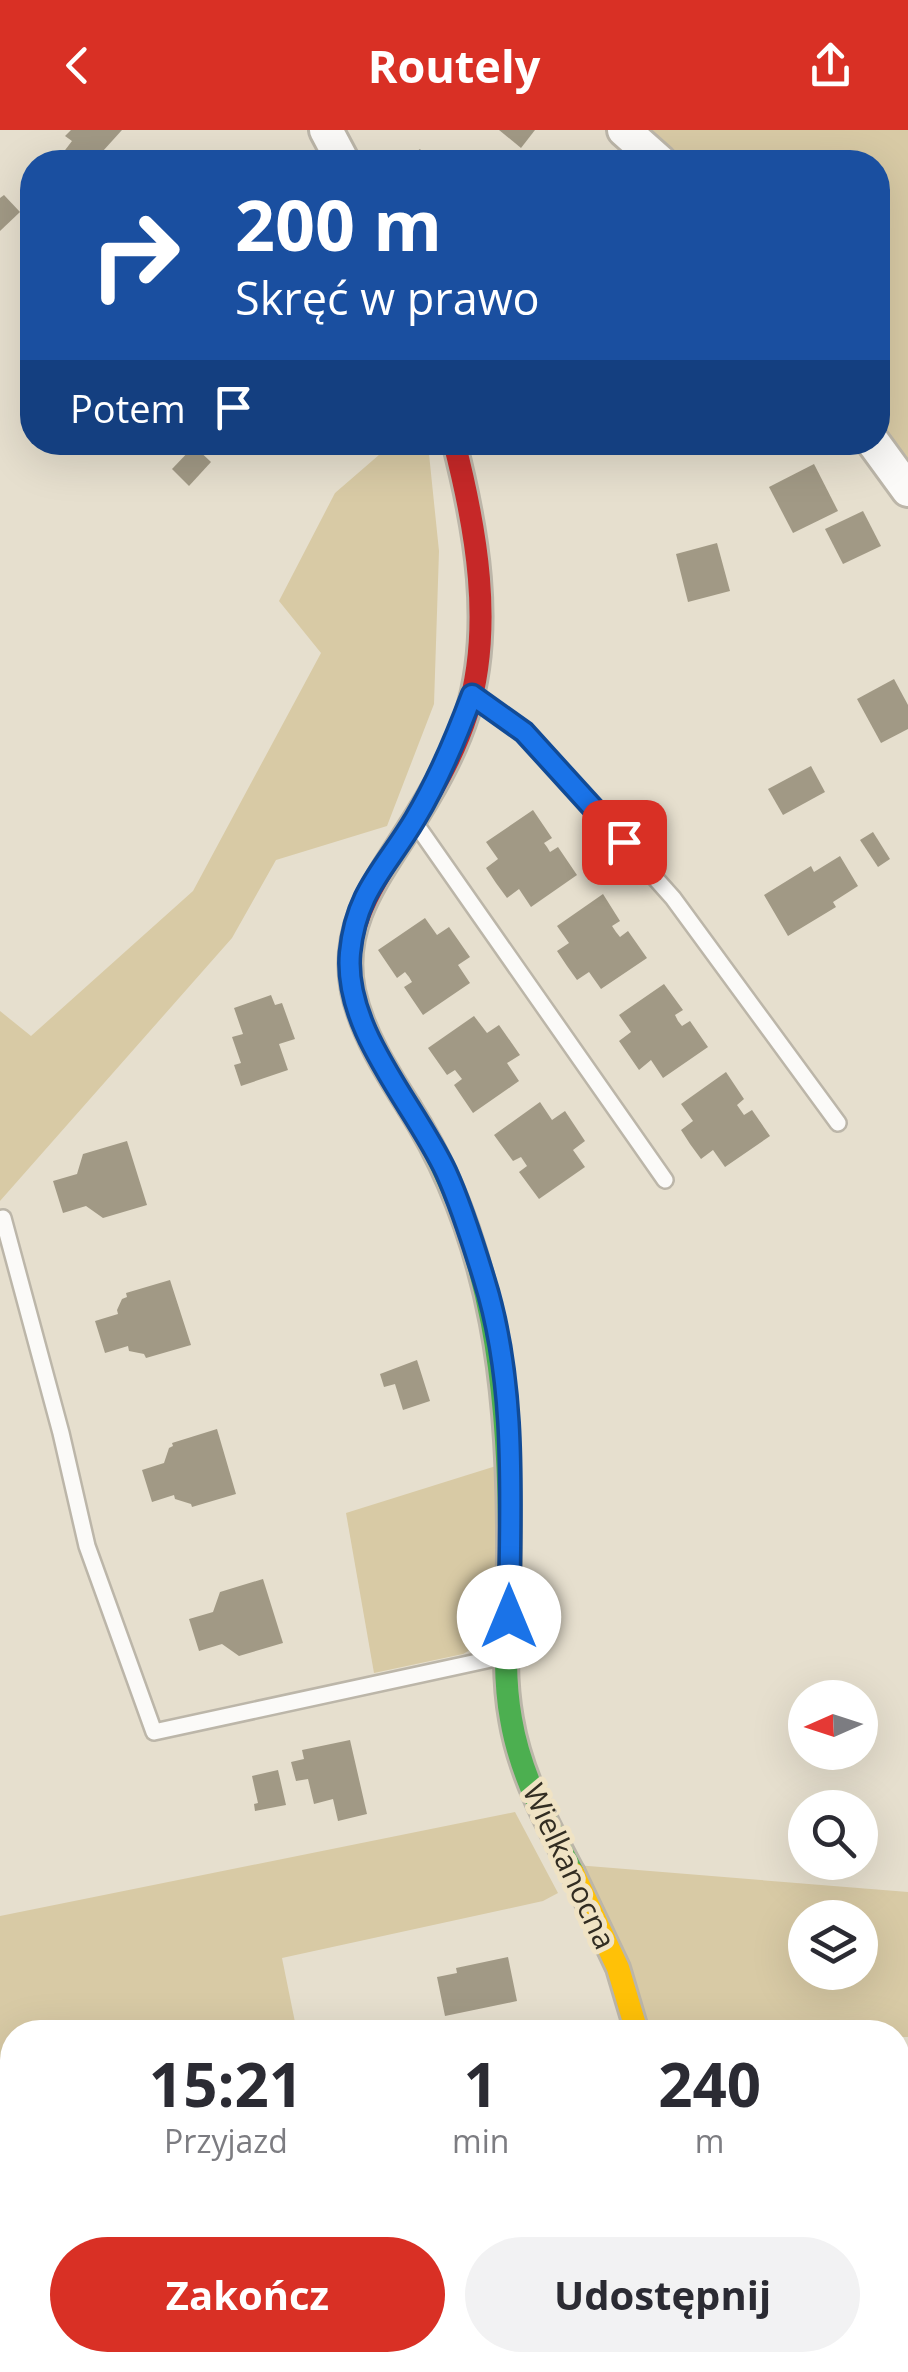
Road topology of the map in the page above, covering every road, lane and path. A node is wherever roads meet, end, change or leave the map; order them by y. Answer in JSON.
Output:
{"nodes":[{"id":1,"x":624,"y":130,"type":"edge"},
{"id":2,"x":646,"y":150,"type":"edge"},
{"id":3,"x":458,"y":455,"type":"edge"},
{"id":4,"x":882,"y":455,"type":"edge"},
{"id":5,"x":908,"y":490,"type":"edge"},
{"id":6,"x":472,"y":695,"type":"junction"},
{"id":7,"x":414,"y":821,"type":"junction"},
{"id":8,"x":838,"y":1123,"type":"dead end"},
{"id":9,"x":665,"y":1180,"type":"dead end"},
{"id":10,"x":3,"y":1218,"type":"dead end"},
{"id":11,"x":509,"y":1655,"type":"junction"},
{"id":12,"x":636,"y":2020,"type":"edge"}],
"edges":[{"from":1,"to":2,"type":"street"},
{"from":3,"to":6,"type":"street","name":"Wielkanocna"},
{"from":4,"to":5,"type":"street"},
{"from":6,"to":7,"type":"street","name":"Wielkanocna"},
{"from":6,"to":8,"type":"lane"},
{"from":7,"to":9,"type":"lane"},
{"from":7,"to":11,"type":"street","name":"Wielkanocna"},
{"from":10,"to":11,"type":"lane"},
{"from":11,"to":12,"type":"street","name":"Wielkanocna"}]}
